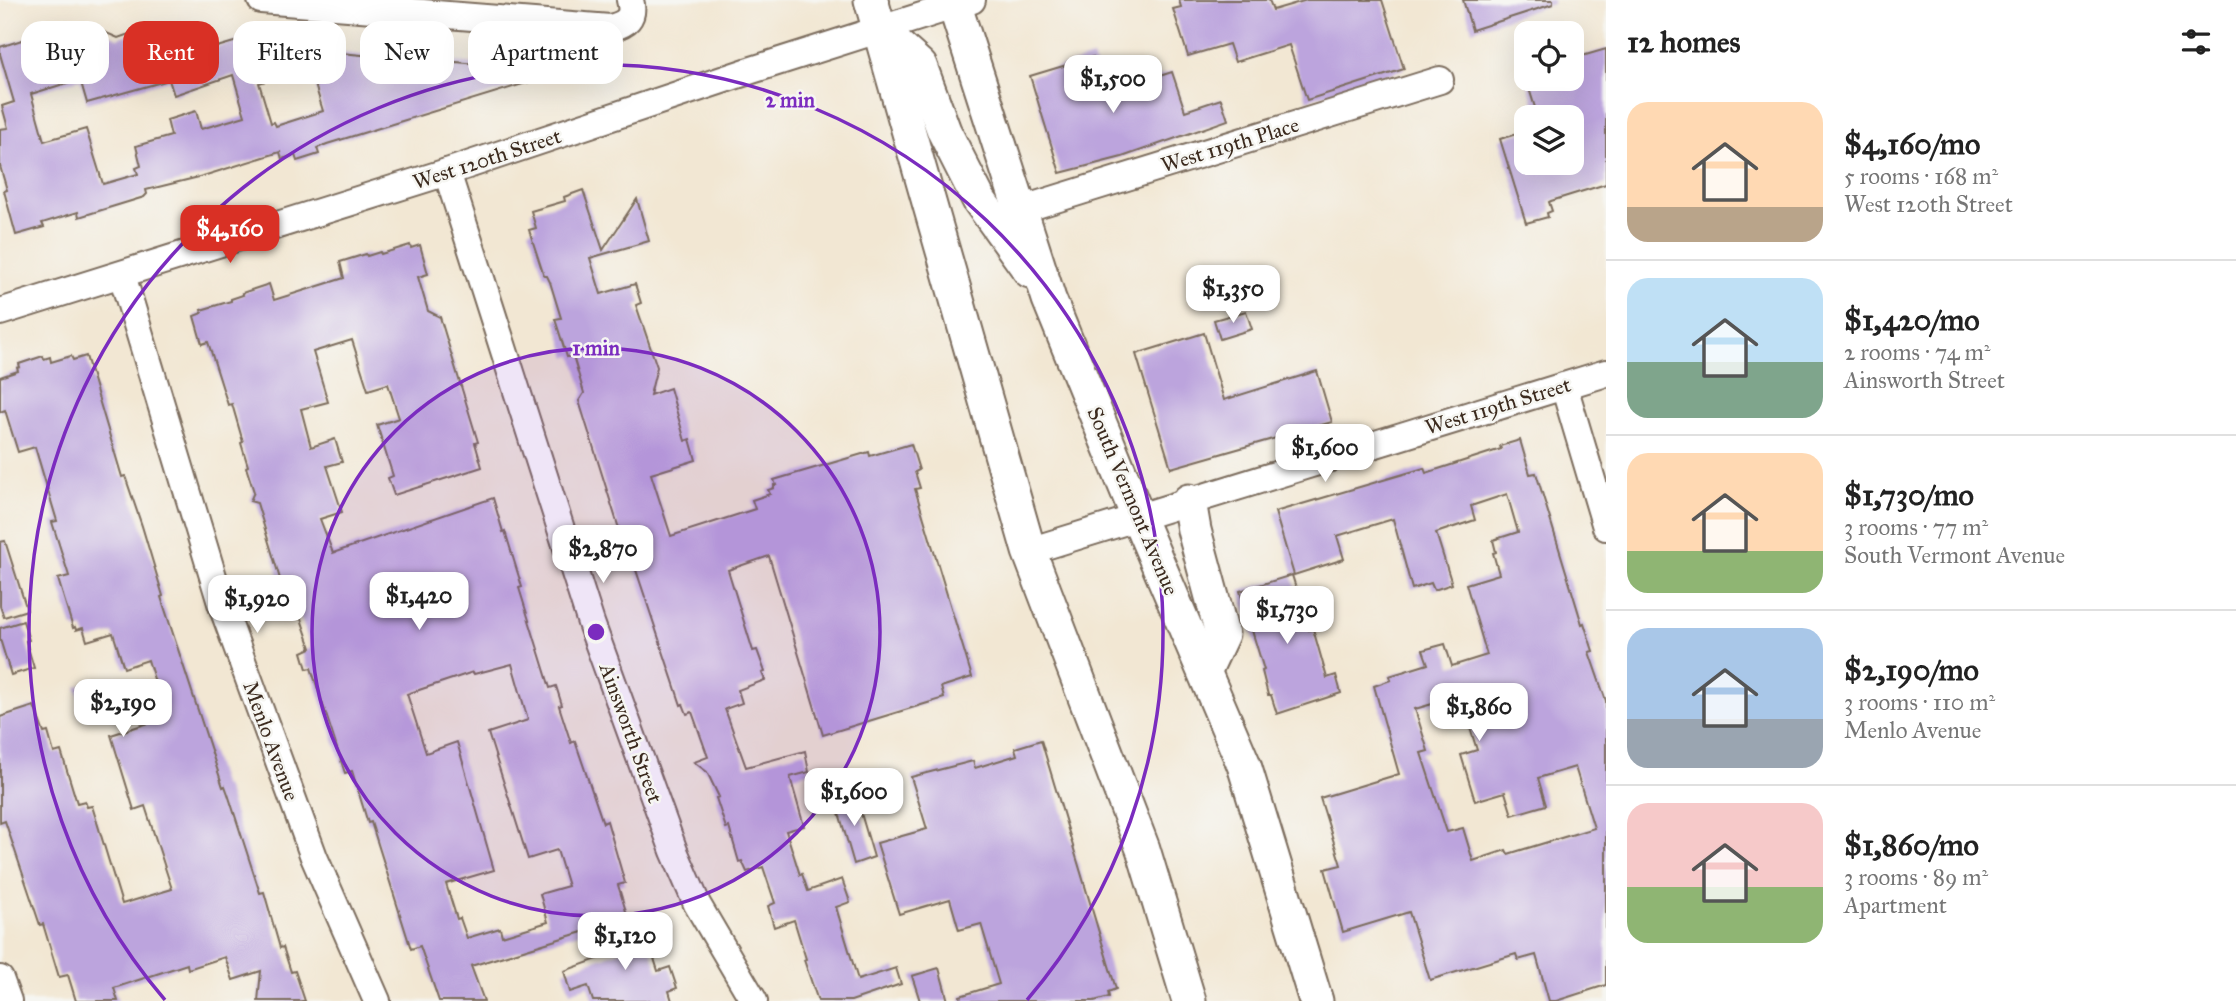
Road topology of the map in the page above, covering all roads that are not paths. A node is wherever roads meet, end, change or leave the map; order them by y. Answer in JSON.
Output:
{"nodes":[{"id":1,"x":261,"y":0,"type":"edge"},
{"id":2,"x":630,"y":0,"type":"edge"},
{"id":3,"x":955,"y":1,"type":"edge"},
{"id":4,"x":367,"y":5,"type":"edge"},
{"id":5,"x":876,"y":15,"type":"edge"},
{"id":6,"x":1440,"y":80,"type":"dead end"},
{"id":7,"x":447,"y":172,"type":"junction"},
{"id":8,"x":1020,"y":210,"type":"junction"},
{"id":9,"x":122,"y":275,"type":"junction"},
{"id":10,"x":1049,"y":299,"type":"junction"},
{"id":11,"x":0,"y":312,"type":"edge"},
{"id":12,"x":1606,"y":373,"type":"edge"},
{"id":13,"x":1564,"y":386,"type":"junction"},
{"id":14,"x":1189,"y":501,"type":"junction"},
{"id":15,"x":1138,"y":517,"type":"junction"},
{"id":16,"x":1606,"y":527,"type":"edge"},
{"id":17,"x":1030,"y":551,"type":"junction"},
{"id":18,"x":1205,"y":670,"type":"junction"},
{"id":19,"x":0,"y":979,"type":"edge"},
{"id":20,"x":8,"y":1001,"type":"edge"},
{"id":21,"x":377,"y":1001,"type":"edge"},
{"id":22,"x":754,"y":1001,"type":"edge"},
{"id":23,"x":1189,"y":1001,"type":"edge"},
{"id":24,"x":1316,"y":1001,"type":"edge"}],
"edges":[{"from":1,"to":4,"type":"street"},
{"from":2,"to":4,"type":"street"},
{"from":3,"to":5,"type":"street","name":"West 120th Street"},
{"from":3,"to":8,"type":"main road","name":"South Vermont Avenue"},
{"from":5,"to":7,"type":"street","name":"West 120th Street"},
{"from":5,"to":10,"type":"main road"},
{"from":5,"to":17,"type":"main road"},
{"from":6,"to":8,"type":"street","name":"West 119th Place"},
{"from":7,"to":9,"type":"street","name":"West 120th Street"},
{"from":7,"to":22,"type":"street","name":"Ainsworth Street"},
{"from":8,"to":10,"type":"main road","name":"South Vermont Avenue"},
{"from":9,"to":11,"type":"street","name":"West 120th Street"},
{"from":9,"to":21,"type":"street","name":"Menlo Avenue"},
{"from":10,"to":15,"type":"main road","name":"South Vermont Avenue"},
{"from":12,"to":13,"type":"street","name":"West 119th Street"},
{"from":13,"to":14,"type":"street","name":"West 119th Street"},
{"from":13,"to":16,"type":"street"},
{"from":14,"to":15,"type":"street","name":"West 119th Street"},
{"from":14,"to":18,"type":"main road"},
{"from":15,"to":17,"type":"street","name":"West 119th Street"},
{"from":15,"to":18,"type":"main road","name":"South Vermont Avenue"},
{"from":17,"to":23,"type":"main road"},
{"from":18,"to":24,"type":"main road","name":"South Vermont Avenue"},
{"from":19,"to":20,"type":"street"}]}
